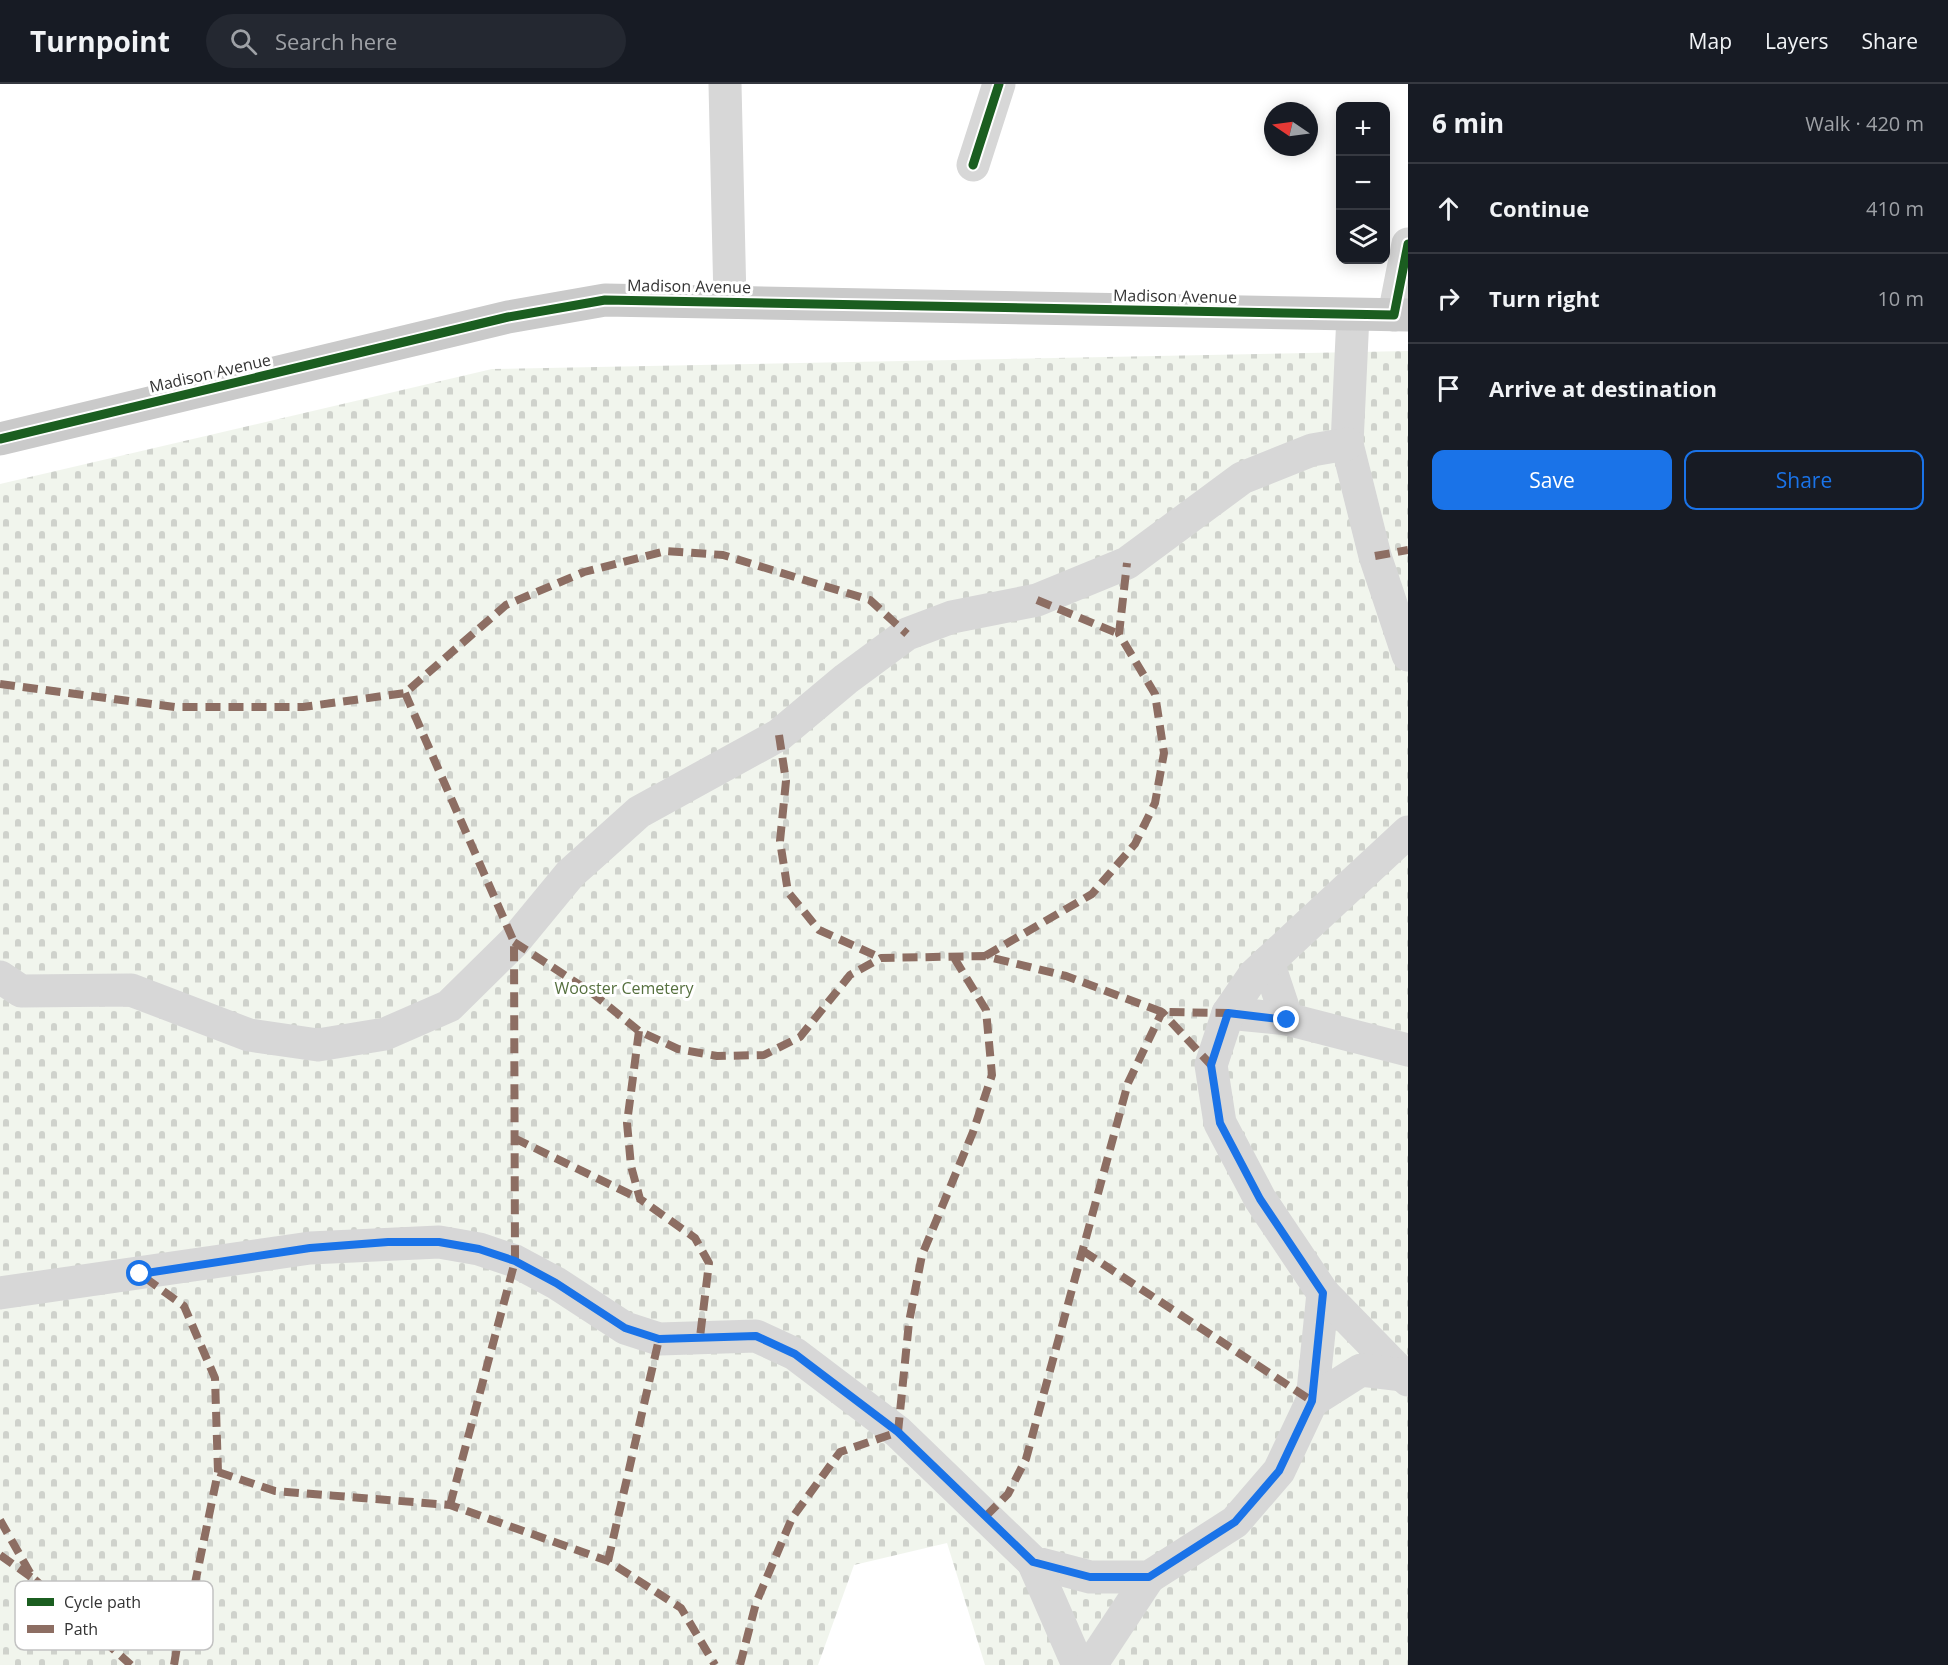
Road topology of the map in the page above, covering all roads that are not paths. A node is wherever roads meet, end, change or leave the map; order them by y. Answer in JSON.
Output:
{"nodes":[{"id":1,"x":725,"y":84,"type":"edge"},
{"id":2,"x":999,"y":84,"type":"edge"},
{"id":3,"x":973,"y":165,"type":"dead end"},
{"id":4,"x":1408,"y":244,"type":"edge"},
{"id":5,"x":730,"y":301,"type":"junction"},
{"id":6,"x":1353,"y":315,"type":"junction"},
{"id":7,"x":1401,"y":315,"type":"edge"},
{"id":8,"x":0,"y":439,"type":"edge"},
{"id":9,"x":1347,"y":444,"type":"junction"},
{"id":10,"x":1408,"y":654,"type":"edge"},
{"id":11,"x":1408,"y":832,"type":"edge"},
{"id":12,"x":1268,"y":962,"type":"junction"},
{"id":13,"x":7,"y":993,"type":"edge"},
{"id":14,"x":1228,"y":1013,"type":"junction"},
{"id":15,"x":1287,"y":1020,"type":"junction"},
{"id":16,"x":1408,"y":1050,"type":"edge"},
{"id":17,"x":0,"y":1293,"type":"edge"},
{"id":18,"x":1323,"y":1293,"type":"junction"},
{"id":19,"x":1405,"y":1378,"type":"edge"},
{"id":20,"x":1312,"y":1401,"type":"junction"},
{"id":21,"x":1033,"y":1562,"type":"junction"},
{"id":22,"x":1149,"y":1577,"type":"junction"},
{"id":23,"x":1078,"y":1665,"type":"edge"},
{"id":24,"x":1091,"y":1665,"type":"edge"}],
"edges":[{"from":1,"to":5,"type":"street"},
{"from":2,"to":3,"type":"street"},
{"from":4,"to":7,"type":"street"},
{"from":5,"to":6,"type":"main road","name":"Madison Avenue"},
{"from":5,"to":8,"type":"main road","name":"Madison Avenue"},
{"from":6,"to":7,"type":"main road","name":"Madison Avenue"},
{"from":6,"to":9,"type":"street"},
{"from":9,"to":10,"type":"street"},
{"from":9,"to":13,"type":"street"},
{"from":11,"to":12,"type":"street"},
{"from":12,"to":14,"type":"street"},
{"from":12,"to":15,"type":"street"},
{"from":14,"to":15,"type":"street"},
{"from":14,"to":18,"type":"street"},
{"from":15,"to":16,"type":"street"},
{"from":17,"to":21,"type":"street"},
{"from":18,"to":19,"type":"street"},
{"from":18,"to":20,"type":"street"},
{"from":19,"to":20,"type":"street"},
{"from":20,"to":22,"type":"street"},
{"from":21,"to":22,"type":"street"},
{"from":21,"to":23,"type":"street"},
{"from":22,"to":24,"type":"street"}]}
